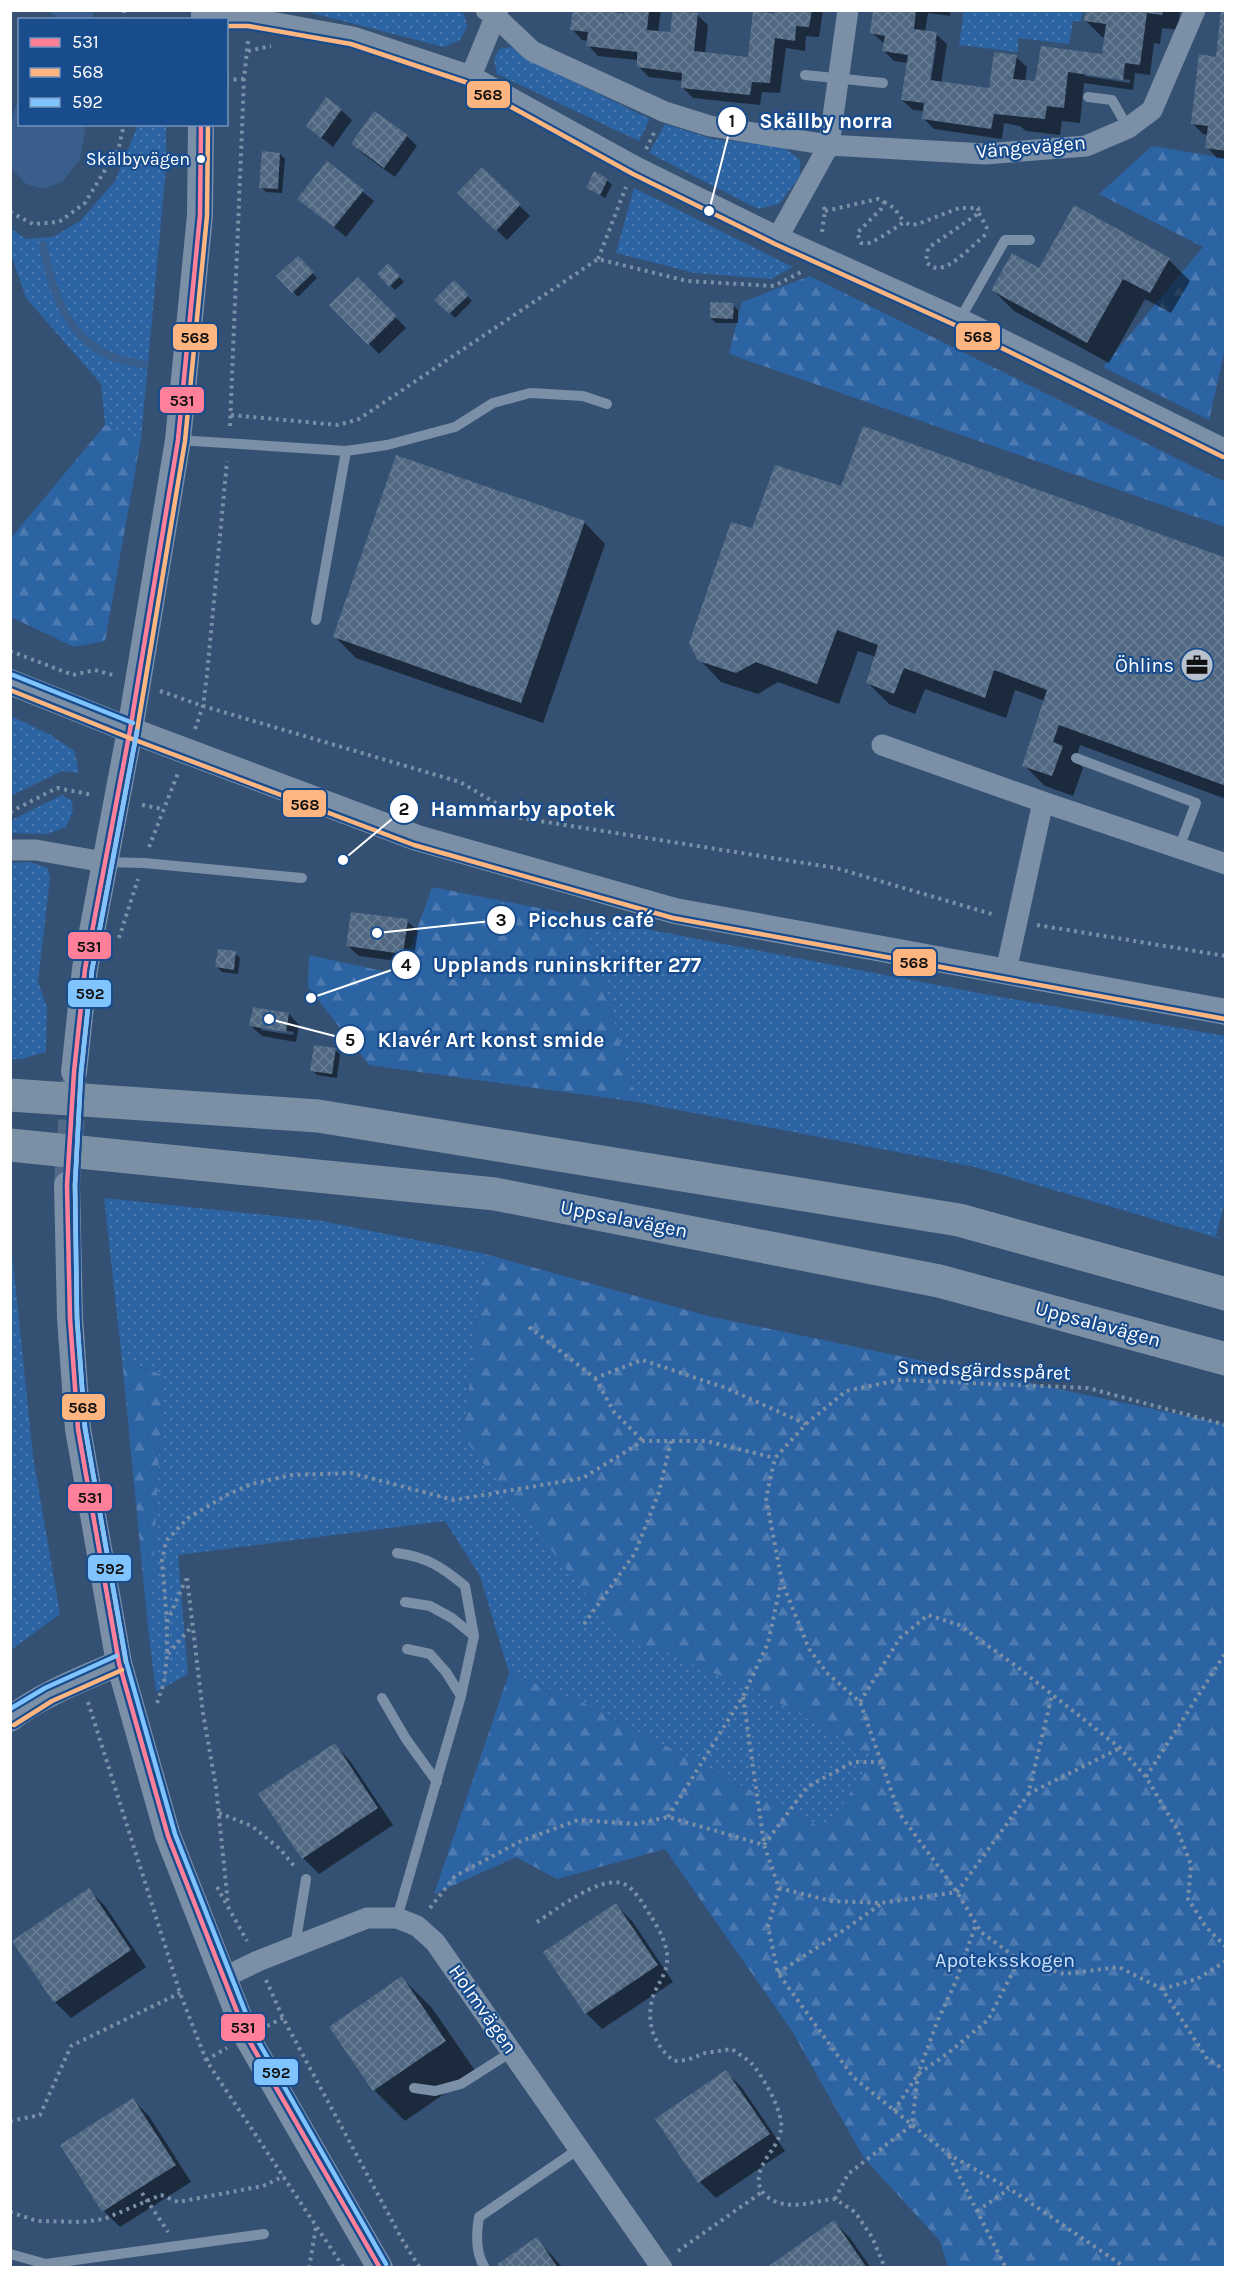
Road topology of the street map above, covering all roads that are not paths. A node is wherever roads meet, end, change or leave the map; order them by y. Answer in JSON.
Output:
{"nodes":[{"id":1,"x":848,"y":10,"type":"edge"},
{"id":2,"x":1195,"y":10,"type":"edge"},
{"id":3,"x":493,"y":12,"type":"edge"},
{"id":4,"x":228,"y":18,"type":"edge"},
{"id":5,"x":805,"y":75,"type":"dead end"},
{"id":6,"x":471,"y":76,"type":"junction"},
{"id":7,"x":838,"y":78,"type":"junction"},
{"id":8,"x":883,"y":83,"type":"dead end"},
{"id":9,"x":1088,"y":97,"type":"dead end"},
{"id":10,"x":201,"y":126,"type":"edge"},
{"id":11,"x":1128,"y":128,"type":"junction"},
{"id":12,"x":829,"y":145,"type":"junction"},
{"id":13,"x":778,"y":237,"type":"junction"},
{"id":14,"x":1030,"y":240,"type":"dead end"},
{"id":15,"x":960,"y":319,"type":"junction"},
{"id":16,"x":607,"y":404,"type":"dead end"},
{"id":17,"x":178,"y":440,"type":"junction"},
{"id":18,"x":1226,"y":450,"type":"edge"},
{"id":19,"x":346,"y":451,"type":"junction"},
{"id":20,"x":316,"y":620,"type":"dead end"},
{"id":21,"x":10,"y":682,"type":"edge"},
{"id":22,"x":130,"y":730,"type":"junction"},
{"id":23,"x":882,"y":745,"type":"dead end"},
{"id":24,"x":1076,"y":758,"type":"dead end"},
{"id":25,"x":1043,"y":802,"type":"junction"},
{"id":26,"x":1179,"y":848,"type":"junction"},
{"id":27,"x":10,"y":850,"type":"edge"},
{"id":28,"x":104,"y":862,"type":"junction"},
{"id":29,"x":1226,"y":864,"type":"edge"},
{"id":30,"x":302,"y":878,"type":"dead end"},
{"id":31,"x":1006,"y":971,"type":"junction"},
{"id":32,"x":1226,"y":1012,"type":"edge"},
{"id":33,"x":74,"y":1072,"type":"tunnel mouth"},
{"id":34,"x":10,"y":1095,"type":"edge"},
{"id":35,"x":10,"y":1145,"type":"edge"},
{"id":36,"x":67,"y":1185,"type":"tunnel mouth"},
{"id":37,"x":1226,"y":1294,"type":"edge"},
{"id":38,"x":1226,"y":1359,"type":"edge"},
{"id":39,"x":397,"y":1553,"type":"dead end"},
{"id":40,"x":405,"y":1602,"type":"dead end"},
{"id":41,"x":474,"y":1636,"type":"junction"},
{"id":42,"x":408,"y":1649,"type":"dead end"},
{"id":43,"x":118,"y":1663,"type":"junction"},
{"id":44,"x":461,"y":1696,"type":"junction"},
{"id":45,"x":382,"y":1698,"type":"dead end"},
{"id":46,"x":10,"y":1719,"type":"edge"},
{"id":47,"x":437,"y":1782,"type":"junction"},
{"id":48,"x":306,"y":1879,"type":"road end"},
{"id":49,"x":397,"y":1918,"type":"junction"},
{"id":50,"x":295,"y":1946,"type":"junction"},
{"id":51,"x":223,"y":1978,"type":"junction"},
{"id":52,"x":513,"y":2051,"type":"junction"},
{"id":53,"x":414,"y":2088,"type":"dead end"},
{"id":54,"x":580,"y":2148,"type":"junction"},
{"id":55,"x":264,"y":2234,"type":"dead end"},
{"id":56,"x":10,"y":2254,"type":"edge"},
{"id":57,"x":661,"y":2266,"type":"edge"},
{"id":58,"x":380,"y":2268,"type":"edge"},
{"id":59,"x":485,"y":2268,"type":"edge"}],
"edges":[{"from":1,"to":7,"type":"street"},
{"from":2,"to":11,"type":"street","name":"Vängevägen"},
{"from":3,"to":6,"type":"street"},
{"from":3,"to":12,"type":"street","name":"Vängevägen"},
{"from":4,"to":6,"type":"street"},
{"from":5,"to":7,"type":"lane"},
{"from":6,"to":13,"type":"street"},
{"from":7,"to":8,"type":"lane"},
{"from":7,"to":12,"type":"street"},
{"from":9,"to":11,"type":"lane"},
{"from":10,"to":17,"type":"street"},
{"from":11,"to":12,"type":"street","name":"Vängevägen"},
{"from":12,"to":13,"type":"street"},
{"from":13,"to":15,"type":"street"},
{"from":14,"to":15,"type":"lane"},
{"from":15,"to":18,"type":"street"},
{"from":16,"to":19,"type":"lane"},
{"from":17,"to":19,"type":"lane"},
{"from":17,"to":22,"type":"street"},
{"from":19,"to":20,"type":"lane"},
{"from":21,"to":22,"type":"street"},
{"from":22,"to":28,"type":"street"},
{"from":22,"to":31,"type":"street"},
{"from":23,"to":25,"type":"street"},
{"from":24,"to":26,"type":"lane"},
{"from":25,"to":26,"type":"street"},
{"from":25,"to":31,"type":"street"},
{"from":26,"to":29,"type":"street"},
{"from":27,"to":28,"type":"street"},
{"from":28,"to":30,"type":"lane"},
{"from":28,"to":33,"type":"street"},
{"from":31,"to":32,"type":"street"},
{"from":34,"to":37,"type":"highway"},
{"from":35,"to":38,"type":"highway","name":"Uppsalavägen"},
{"from":36,"to":43,"type":"street"},
{"from":39,"to":41,"type":"lane"},
{"from":40,"to":41,"type":"lane"},
{"from":41,"to":44,"type":"lane"},
{"from":42,"to":44,"type":"lane"},
{"from":43,"to":46,"type":"street"},
{"from":43,"to":51,"type":"street"},
{"from":44,"to":47,"type":"lane"},
{"from":45,"to":47,"type":"lane"},
{"from":47,"to":49,"type":"lane"},
{"from":48,"to":50,"type":"lane"},
{"from":49,"to":50,"type":"street","name":"Holmvägen"},
{"from":49,"to":52,"type":"street","name":"Holmvägen"},
{"from":50,"to":51,"type":"street","name":"Holmvägen"},
{"from":51,"to":58,"type":"street"},
{"from":52,"to":53,"type":"lane"},
{"from":52,"to":54,"type":"street","name":"Holmvägen"},
{"from":54,"to":57,"type":"street","name":"Holmvägen"},
{"from":54,"to":59,"type":"lane"},
{"from":55,"to":56,"type":"lane"}]}
